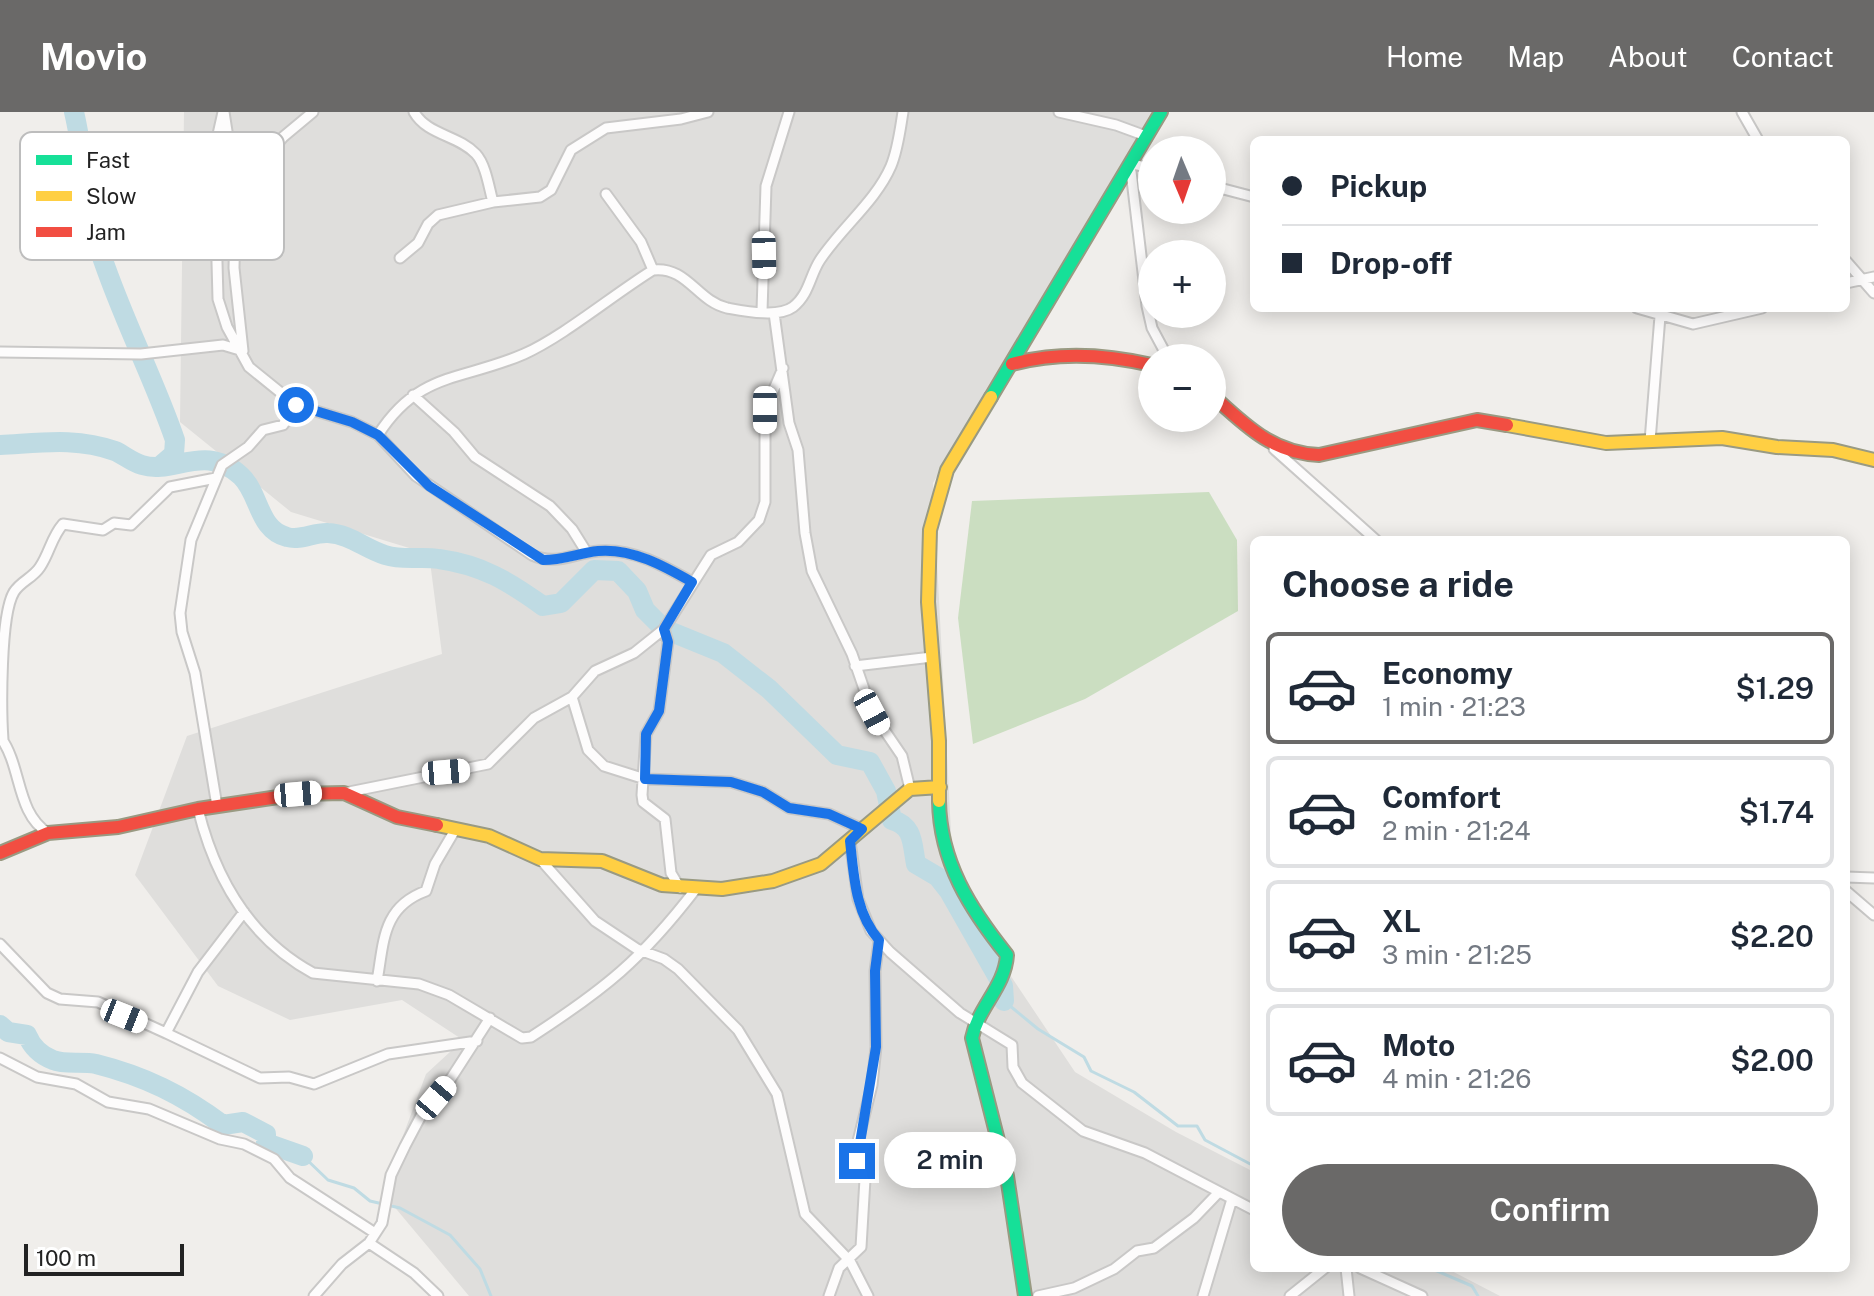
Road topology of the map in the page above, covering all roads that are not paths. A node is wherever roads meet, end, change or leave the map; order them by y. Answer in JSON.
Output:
{"nodes":[{"id":1,"x":224,"y":112,"type":"edge"},
{"id":2,"x":313,"y":112,"type":"edge"},
{"id":3,"x":414,"y":112,"type":"edge"},
{"id":4,"x":708,"y":112,"type":"edge"},
{"id":5,"x":789,"y":112,"type":"edge"},
{"id":6,"x":903,"y":112,"type":"edge"},
{"id":7,"x":1059,"y":112,"type":"edge"},
{"id":8,"x":1161,"y":112,"type":"edge"},
{"id":9,"x":1744,"y":113,"type":"edge"},
{"id":10,"x":1098,"y":116,"type":"edge"},
{"id":11,"x":219,"y":132,"type":"edge"},
{"id":12,"x":227,"y":132,"type":"edge"},
{"id":13,"x":284,"y":136,"type":"edge"},
{"id":14,"x":1146,"y":136,"type":"joint"},
{"id":15,"x":1756,"y":136,"type":"edge"},
{"id":16,"x":1138,"y":150,"type":"edge"},
{"id":17,"x":1130,"y":163,"type":"junction"},
{"id":18,"x":1138,"y":165,"type":"edge"},
{"id":19,"x":1226,"y":190,"type":"edge"},
{"id":20,"x":606,"y":194,"type":"dead end"},
{"id":21,"x":1250,"y":196,"type":"edge"},
{"id":22,"x":493,"y":202,"type":"junction"},
{"id":23,"x":400,"y":258,"type":"dead end"},
{"id":24,"x":217,"y":260,"type":"edge"},
{"id":25,"x":234,"y":260,"type":"edge"},
{"id":26,"x":1850,"y":266,"type":"edge"},
{"id":27,"x":653,"y":270,"type":"junction"},
{"id":28,"x":1874,"y":277,"type":"edge"},
{"id":29,"x":1861,"y":278,"type":"junction"},
{"id":30,"x":1850,"y":282,"type":"edge"},
{"id":31,"x":1874,"y":293,"type":"edge"},
{"id":32,"x":762,"y":311,"type":"junction"},
{"id":33,"x":1648,"y":312,"type":"edge"},
{"id":34,"x":1748,"y":312,"type":"edge"},
{"id":35,"x":774,"y":313,"type":"junction"},
{"id":36,"x":1660,"y":316,"type":"junction"},
{"id":37,"x":1161,"y":344,"type":"edge"},
{"id":38,"x":243,"y":351,"type":"junction"},
{"id":39,"x":0,"y":352,"type":"edge"},
{"id":40,"x":1138,"y":363,"type":"edge"},
{"id":41,"x":1012,"y":364,"type":"junction"},
{"id":42,"x":783,"y":368,"type":"junction"},
{"id":43,"x":413,"y":395,"type":"junction"},
{"id":44,"x":296,"y":405,"type":"junction"},
{"id":45,"x":1226,"y":407,"type":"edge"},
{"id":46,"x":378,"y":435,"type":"junction"},
{"id":47,"x":1650,"y":441,"type":"junction"},
{"id":48,"x":1274,"y":449,"type":"junction"},
{"id":49,"x":1874,"y":460,"type":"edge"},
{"id":50,"x":216,"y":478,"type":"junction"},
{"id":51,"x":1372,"y":536,"type":"edge"},
{"id":52,"x":587,"y":553,"type":"junction"},
{"id":53,"x":692,"y":582,"type":"junction"},
{"id":54,"x":664,"y":629,"type":"junction"},
{"id":55,"x":932,"y":657,"type":"junction"},
{"id":56,"x":855,"y":666,"type":"junction"},
{"id":57,"x":572,"y":697,"type":"junction"},
{"id":58,"x":2,"y":739,"type":"edge"},
{"id":59,"x":645,"y":779,"type":"junction"},
{"id":60,"x":940,"y":787,"type":"junction"},
{"id":61,"x":910,"y":789,"type":"junction"},
{"id":62,"x":344,"y":793,"type":"junction"},
{"id":63,"x":217,"y":806,"type":"junction"},
{"id":64,"x":198,"y":809,"type":"junction"},
{"id":65,"x":862,"y":829,"type":"junction"},
{"id":66,"x":455,"y":830,"type":"junction"},
{"id":67,"x":48,"y":833,"type":"junction"},
{"id":68,"x":850,"y":841,"type":"junction"},
{"id":69,"x":0,"y":853,"type":"edge"},
{"id":70,"x":540,"y":859,"type":"junction"},
{"id":71,"x":1850,"y":877,"type":"edge"},
{"id":72,"x":1874,"y":878,"type":"edge"},
{"id":73,"x":680,"y":888,"type":"junction"},
{"id":74,"x":695,"y":890,"type":"junction"},
{"id":75,"x":1850,"y":894,"type":"edge"},
{"id":76,"x":244,"y":912,"type":"junction"},
{"id":77,"x":1874,"y":915,"type":"edge"},
{"id":78,"x":879,"y":940,"type":"junction"},
{"id":79,"x":0,"y":944,"type":"edge"},
{"id":80,"x":646,"y":951,"type":"junction"},
{"id":81,"x":377,"y":981,"type":"junction"},
{"id":82,"x":490,"y":1018,"type":"junction"},
{"id":83,"x":973,"y":1023,"type":"junction"},
{"id":84,"x":166,"y":1033,"type":"junction"},
{"id":85,"x":477,"y":1041,"type":"junction"},
{"id":86,"x":0,"y":1058,"type":"edge"},
{"id":87,"x":1219,"y":1192,"type":"junction"},
{"id":88,"x":1232,"y":1199,"type":"junction"},
{"id":89,"x":1250,"y":1208,"type":"edge"},
{"id":90,"x":375,"y":1233,"type":"junction"},
{"id":91,"x":369,"y":1243,"type":"junction"},
{"id":92,"x":850,"y":1261,"type":"junction"},
{"id":93,"x":1320,"y":1272,"type":"edge"},
{"id":94,"x":1346,"y":1272,"type":"edge"},
{"id":95,"x":1369,"y":1272,"type":"edge"},
{"id":96,"x":314,"y":1296,"type":"edge"},
{"id":97,"x":438,"y":1296,"type":"edge"},
{"id":98,"x":829,"y":1296,"type":"edge"},
{"id":99,"x":868,"y":1296,"type":"edge"},
{"id":100,"x":1025,"y":1296,"type":"edge"},
{"id":101,"x":1038,"y":1296,"type":"edge"},
{"id":102,"x":1203,"y":1296,"type":"edge"},
{"id":103,"x":1290,"y":1296,"type":"edge"},
{"id":104,"x":1349,"y":1296,"type":"edge"},
{"id":105,"x":1422,"y":1296,"type":"edge"}],
"edges":[{"from":1,"to":11,"type":"street"},
{"from":1,"to":12,"type":"street"},
{"from":2,"to":13,"type":"street"},
{"from":3,"to":22,"type":"street"},
{"from":4,"to":22,"type":"street"},
{"from":5,"to":32,"type":"street"},
{"from":6,"to":35,"type":"street"},
{"from":7,"to":10,"type":"street"},
{"from":8,"to":14,"type":"street"},
{"from":9,"to":15,"type":"street"},
{"from":10,"to":14,"type":"street"},
{"from":16,"to":17,"type":"street"},
{"from":17,"to":18,"type":"street"},
{"from":17,"to":37,"type":"street"},
{"from":17,"to":41,"type":"street"},
{"from":19,"to":21,"type":"street"},
{"from":20,"to":27,"type":"street"},
{"from":22,"to":23,"type":"street"},
{"from":24,"to":38,"type":"street"},
{"from":25,"to":38,"type":"street"},
{"from":26,"to":29,"type":"street"},
{"from":27,"to":32,"type":"street"},
{"from":27,"to":43,"type":"street"},
{"from":28,"to":29,"type":"street"},
{"from":29,"to":30,"type":"street"},
{"from":29,"to":31,"type":"street"},
{"from":32,"to":35,"type":"street"},
{"from":33,"to":36,"type":"street"},
{"from":34,"to":36,"type":"street"},
{"from":35,"to":42,"type":"street"},
{"from":36,"to":47,"type":"street"},
{"from":38,"to":39,"type":"street"},
{"from":38,"to":44,"type":"street"},
{"from":40,"to":41,"type":"street"},
{"from":41,"to":55,"type":"street"},
{"from":42,"to":53,"type":"street"},
{"from":42,"to":56,"type":"street"},
{"from":43,"to":46,"type":"street"},
{"from":43,"to":52,"type":"street"},
{"from":44,"to":46,"type":"street"},
{"from":44,"to":50,"type":"street"},
{"from":45,"to":48,"type":"street"},
{"from":46,"to":52,"type":"street"},
{"from":47,"to":48,"type":"street"},
{"from":47,"to":49,"type":"street"},
{"from":48,"to":51,"type":"street"},
{"from":50,"to":58,"type":"street"},
{"from":50,"to":63,"type":"street"},
{"from":52,"to":53,"type":"street"},
{"from":53,"to":54,"type":"street"},
{"from":54,"to":57,"type":"street"},
{"from":54,"to":59,"type":"street"},
{"from":55,"to":56,"type":"street"},
{"from":55,"to":60,"type":"street"},
{"from":56,"to":61,"type":"street"},
{"from":57,"to":59,"type":"street"},
{"from":57,"to":62,"type":"street"},
{"from":58,"to":67,"type":"street"},
{"from":59,"to":65,"type":"street"},
{"from":59,"to":73,"type":"street"},
{"from":60,"to":61,"type":"street"},
{"from":60,"to":83,"type":"street"},
{"from":61,"to":65,"type":"street"},
{"from":62,"to":63,"type":"street"},
{"from":62,"to":66,"type":"street"},
{"from":63,"to":64,"type":"street"},
{"from":64,"to":67,"type":"street"},
{"from":64,"to":76,"type":"street"},
{"from":65,"to":68,"type":"street"},
{"from":66,"to":70,"type":"street"},
{"from":66,"to":81,"type":"street"},
{"from":67,"to":69,"type":"street"},
{"from":68,"to":74,"type":"street"},
{"from":68,"to":78,"type":"street"},
{"from":70,"to":73,"type":"street"},
{"from":70,"to":80,"type":"street"},
{"from":71,"to":72,"type":"street"},
{"from":73,"to":74,"type":"street"},
{"from":74,"to":80,"type":"street"},
{"from":75,"to":77,"type":"street"},
{"from":76,"to":81,"type":"street"},
{"from":76,"to":84,"type":"street"},
{"from":78,"to":83,"type":"street"},
{"from":78,"to":92,"type":"street"},
{"from":79,"to":84,"type":"street"},
{"from":80,"to":82,"type":"street"},
{"from":80,"to":92,"type":"street"},
{"from":81,"to":82,"type":"street"},
{"from":82,"to":85,"type":"street"},
{"from":83,"to":87,"type":"street"},
{"from":83,"to":100,"type":"street"},
{"from":84,"to":85,"type":"street"},
{"from":85,"to":90,"type":"street"},
{"from":86,"to":90,"type":"street"},
{"from":87,"to":88,"type":"street"},
{"from":87,"to":101,"type":"street"},
{"from":88,"to":89,"type":"street"},
{"from":88,"to":102,"type":"street"},
{"from":90,"to":91,"type":"street"},
{"from":91,"to":96,"type":"street"},
{"from":91,"to":97,"type":"street"},
{"from":92,"to":98,"type":"street"},
{"from":92,"to":99,"type":"street"},
{"from":93,"to":103,"type":"street"},
{"from":94,"to":104,"type":"street"},
{"from":95,"to":105,"type":"street"}]}
